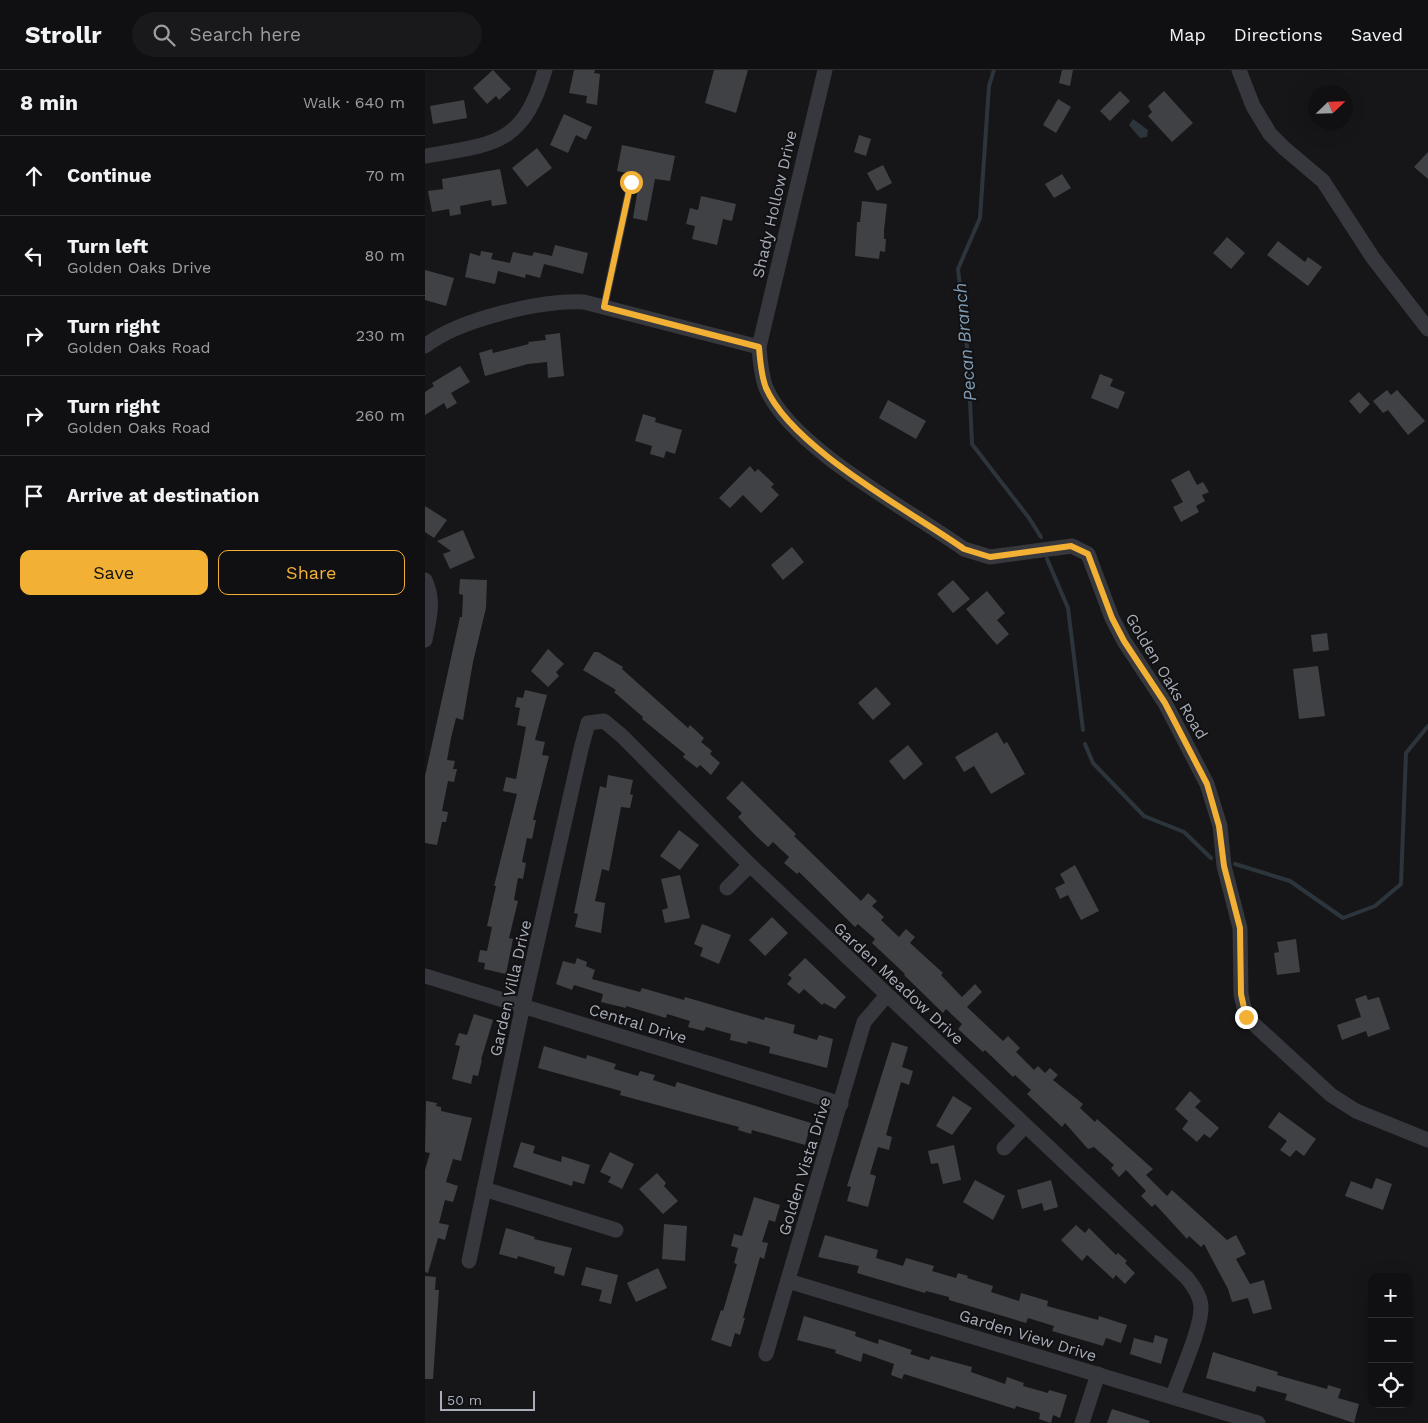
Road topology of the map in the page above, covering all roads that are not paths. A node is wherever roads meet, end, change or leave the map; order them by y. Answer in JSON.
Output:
{"nodes":[{"id":1,"x":545,"y":70,"type":"edge"},
{"id":2,"x":825,"y":70,"type":"edge"},
{"id":3,"x":1239,"y":70,"type":"edge"},
{"id":4,"x":425,"y":156,"type":"edge"},
{"id":5,"x":631,"y":182,"type":"dead end"},
{"id":6,"x":604,"y":307,"type":"junction"},
{"id":7,"x":1428,"y":329,"type":"edge"},
{"id":8,"x":425,"y":346,"type":"edge"},
{"id":9,"x":759,"y":347,"type":"junction"},
{"id":10,"x":425,"y":580,"type":"edge"},
{"id":11,"x":425,"y":640,"type":"edge"},
{"id":12,"x":588,"y":723,"type":"joint"},
{"id":13,"x":750,"y":865,"type":"junction"},
{"id":14,"x":727,"y":888,"type":"dead end"},
{"id":15,"x":425,"y":976,"type":"edge"},
{"id":16,"x":887,"y":995,"type":"junction"},
{"id":17,"x":523,"y":1005,"type":"junction"},
{"id":18,"x":841,"y":1104,"type":"junction"},
{"id":19,"x":1025,"y":1126,"type":"junction"},
{"id":20,"x":1428,"y":1140,"type":"edge"},
{"id":21,"x":1004,"y":1148,"type":"dead end"},
{"id":22,"x":484,"y":1189,"type":"junction"},
{"id":23,"x":616,"y":1230,"type":"dead end"},
{"id":24,"x":469,"y":1262,"type":"dead end"},
{"id":25,"x":788,"y":1281,"type":"junction"},
{"id":26,"x":766,"y":1354,"type":"dead end"},
{"id":27,"x":1098,"y":1374,"type":"junction"},
{"id":28,"x":1173,"y":1396,"type":"junction"},
{"id":29,"x":1082,"y":1423,"type":"edge"},
{"id":30,"x":1259,"y":1423,"type":"edge"}],
"edges":[{"from":1,"to":4,"type":"street"},
{"from":2,"to":9,"type":"street","name":"Shady Hollow Drive"},
{"from":3,"to":7,"type":"street"},
{"from":5,"to":6,"type":"lane"},
{"from":6,"to":8,"type":"street"},
{"from":6,"to":9,"type":"street"},
{"from":9,"to":20,"type":"street","name":"Golden Oaks Road"},
{"from":10,"to":11,"type":"street"},
{"from":12,"to":13,"type":"street","name":"Garden Meadow Drive"},
{"from":12,"to":17,"type":"street","name":"Garden Villa Drive"},
{"from":13,"to":14,"type":"street"},
{"from":13,"to":16,"type":"street","name":"Garden Meadow Drive"},
{"from":15,"to":17,"type":"street","name":"Central Drive"},
{"from":16,"to":18,"type":"street","name":"Golden Vista Drive"},
{"from":16,"to":19,"type":"street","name":"Garden Meadow Drive"},
{"from":17,"to":18,"type":"street","name":"Central Drive"},
{"from":17,"to":22,"type":"street","name":"Garden Villa Drive"},
{"from":18,"to":25,"type":"street","name":"Golden Vista Drive"},
{"from":19,"to":21,"type":"street"},
{"from":19,"to":28,"type":"street","name":"Garden Meadow Drive"},
{"from":22,"to":23,"type":"street"},
{"from":22,"to":24,"type":"street","name":"Garden Villa Drive"},
{"from":25,"to":26,"type":"street","name":"Golden Vista Drive"},
{"from":25,"to":27,"type":"street","name":"Garden View Drive"},
{"from":27,"to":28,"type":"street","name":"Garden View Drive"},
{"from":27,"to":29,"type":"street"},
{"from":28,"to":30,"type":"street","name":"Garden View Drive"}]}
